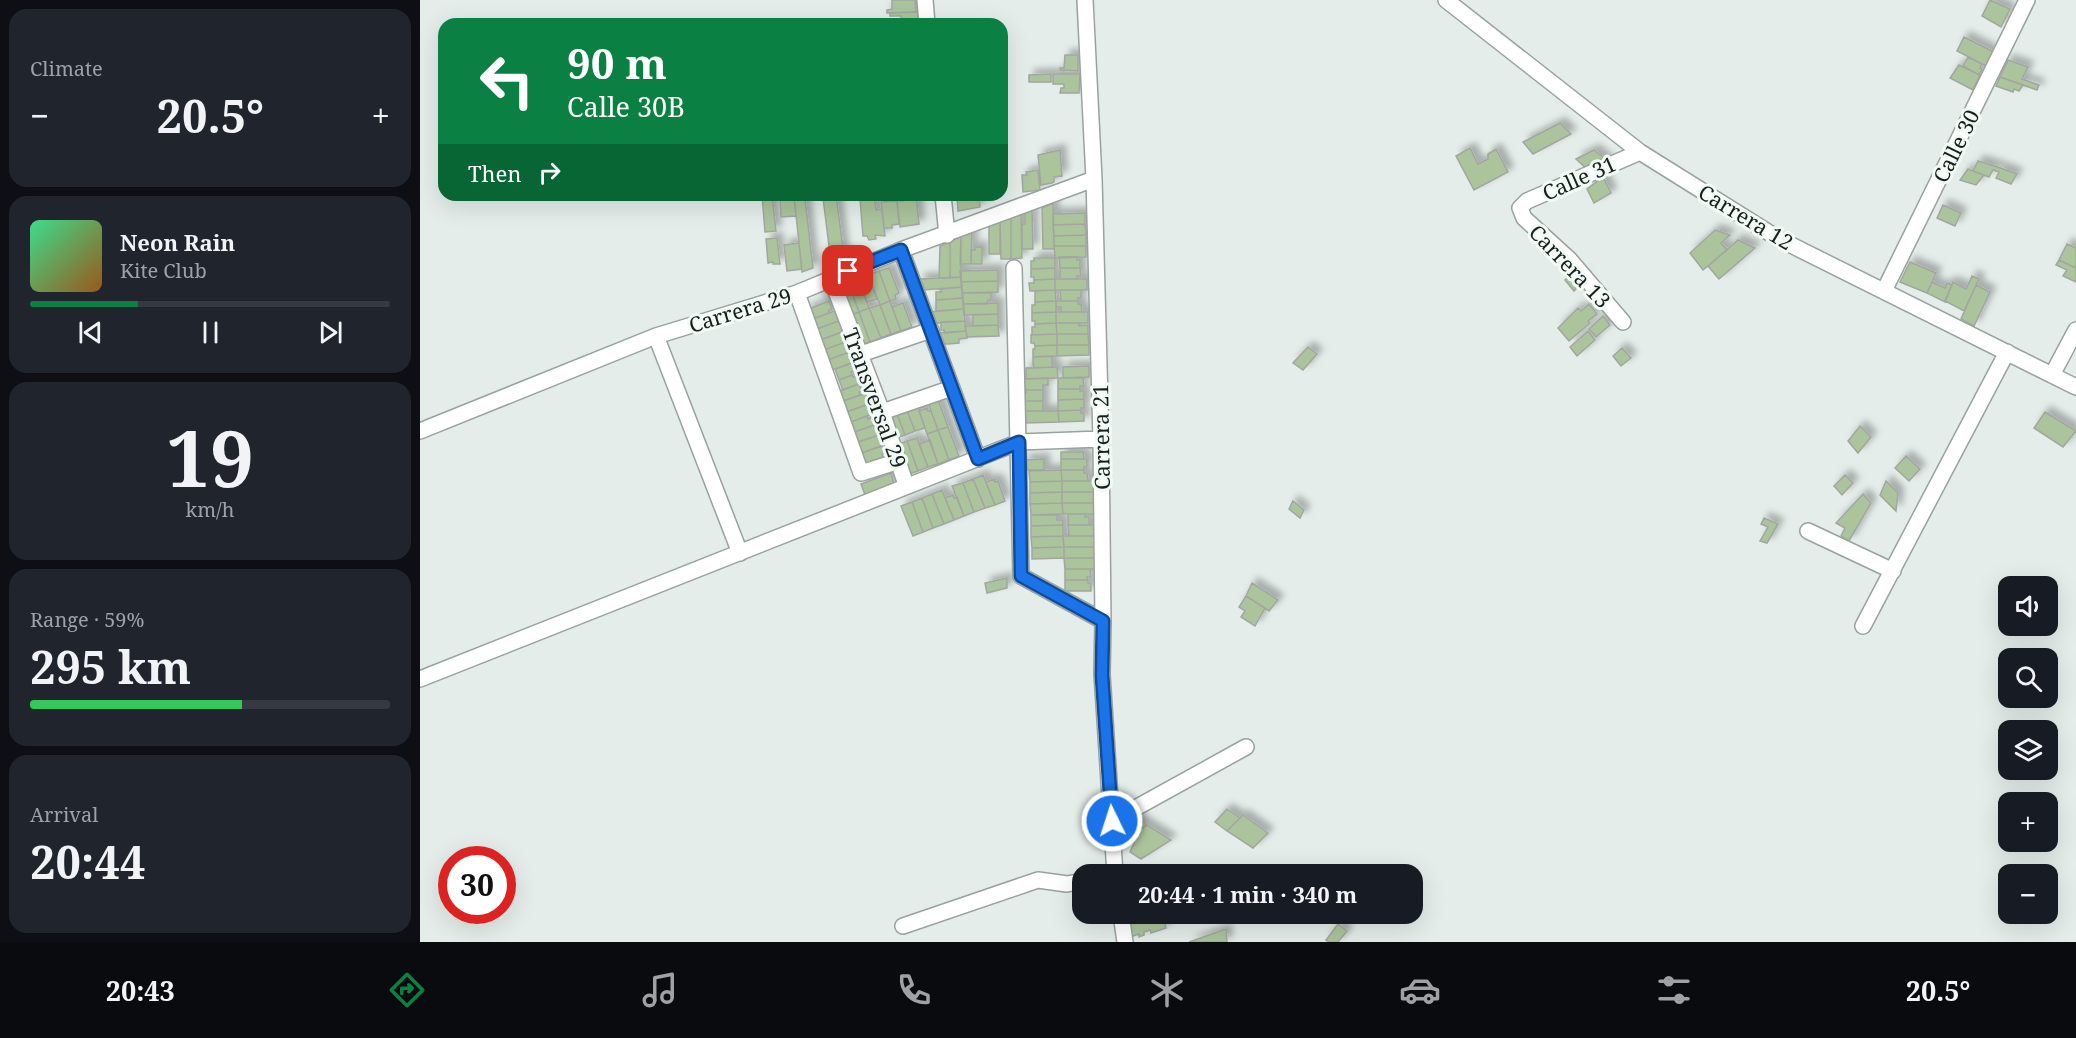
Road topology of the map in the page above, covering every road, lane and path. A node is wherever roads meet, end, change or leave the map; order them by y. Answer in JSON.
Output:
{"nodes":[{"id":1,"x":925,"y":0,"type":"edge"},
{"id":2,"x":1085,"y":0,"type":"edge"},
{"id":3,"x":1446,"y":0,"type":"edge"},
{"id":4,"x":2027,"y":0,"type":"edge"},
{"id":5,"x":926,"y":18,"type":"edge"},
{"id":6,"x":1640,"y":152,"type":"junction"},
{"id":7,"x":1094,"y":180,"type":"junction"},
{"id":8,"x":944,"y":201,"type":"edge"},
{"id":9,"x":1520,"y":208,"type":"joint"},
{"id":10,"x":947,"y":235,"type":"junction"},
{"id":11,"x":901,"y":250,"type":"junction"},
{"id":12,"x":1014,"y":268,"type":"dead end"},
{"id":13,"x":831,"y":278,"type":"junction"},
{"id":14,"x":1884,"y":291,"type":"junction"},
{"id":15,"x":797,"y":293,"type":"junction"},
{"id":16,"x":1623,"y":322,"type":"dead end"},
{"id":17,"x":931,"y":330,"type":"junction"},
{"id":18,"x":2076,"y":330,"type":"edge"},
{"id":19,"x":656,"y":336,"type":"junction"},
{"id":20,"x":2007,"y":352,"type":"junction"},
{"id":21,"x":861,"y":354,"type":"junction"},
{"id":22,"x":2052,"y":375,"type":"junction"},
{"id":23,"x":2076,"y":387,"type":"edge"},
{"id":24,"x":952,"y":388,"type":"junction"},
{"id":25,"x":882,"y":412,"type":"junction"},
{"id":26,"x":420,"y":431,"type":"edge"},
{"id":27,"x":1101,"y":439,"type":"junction"},
{"id":28,"x":1019,"y":442,"type":"junction"},
{"id":29,"x":978,"y":459,"type":"junction"},
{"id":30,"x":899,"y":461,"type":"junction"},
{"id":31,"x":906,"y":485,"type":"junction"},
{"id":32,"x":1808,"y":531,"type":"dead end"},
{"id":33,"x":740,"y":553,"type":"junction"},
{"id":34,"x":1893,"y":571,"type":"junction"},
{"id":35,"x":1103,"y":621,"type":"junction"},
{"id":36,"x":1863,"y":626,"type":"dead end"},
{"id":37,"x":420,"y":679,"type":"edge"},
{"id":38,"x":1246,"y":747,"type":"dead end"},
{"id":39,"x":1112,"y":821,"type":"junction"},
{"id":40,"x":1114,"y":864,"type":"edge"},
{"id":41,"x":1072,"y":883,"type":"edge"},
{"id":42,"x":1122,"y":924,"type":"edge"},
{"id":43,"x":903,"y":926,"type":"dead end"},
{"id":44,"x":1125,"y":942,"type":"edge"}],
"edges":[{"from":1,"to":5,"type":"street"},
{"from":2,"to":7,"type":"street","name":"Carrera 21"},
{"from":3,"to":6,"type":"street","name":"Carrera 12"},
{"from":4,"to":14,"type":"street","name":"Calle 30"},
{"from":6,"to":9,"type":"street","name":"Calle 31"},
{"from":6,"to":14,"type":"street","name":"Carrera 12"},
{"from":7,"to":10,"type":"street","name":"Carrera 29"},
{"from":7,"to":27,"type":"street","name":"Carrera 21"},
{"from":8,"to":10,"type":"street"},
{"from":9,"to":16,"type":"street","name":"Carrera 13"},
{"from":10,"to":11,"type":"street","name":"Carrera 29"},
{"from":11,"to":13,"type":"street","name":"Carrera 29"},
{"from":11,"to":17,"type":"street"},
{"from":12,"to":28,"type":"street"},
{"from":13,"to":15,"type":"street","name":"Carrera 29"},
{"from":13,"to":21,"type":"street","name":"Transversal 29"},
{"from":14,"to":20,"type":"street","name":"Carrera 12"},
{"from":15,"to":19,"type":"street","name":"Carrera 29"},
{"from":15,"to":30,"type":"street"},
{"from":17,"to":21,"type":"street"},
{"from":17,"to":24,"type":"street"},
{"from":18,"to":22,"type":"street"},
{"from":19,"to":26,"type":"street","name":"Carrera 29"},
{"from":19,"to":33,"type":"street"},
{"from":20,"to":22,"type":"street","name":"Carrera 12"},
{"from":20,"to":34,"type":"street"},
{"from":21,"to":25,"type":"street","name":"Transversal 29"},
{"from":22,"to":23,"type":"street","name":"Carrera 12"},
{"from":24,"to":25,"type":"street"},
{"from":24,"to":29,"type":"street"},
{"from":25,"to":30,"type":"street","name":"Transversal 29"},
{"from":27,"to":28,"type":"street"},
{"from":27,"to":35,"type":"street","name":"Carrera 21"},
{"from":28,"to":29,"type":"street"},
{"from":28,"to":35,"type":"street"},
{"from":29,"to":31,"type":"street"},
{"from":30,"to":31,"type":"street","name":"Transversal 29"},
{"from":31,"to":33,"type":"street"},
{"from":32,"to":34,"type":"street"},
{"from":33,"to":37,"type":"street"},
{"from":34,"to":36,"type":"street"},
{"from":35,"to":39,"type":"street","name":"Carrera 21"},
{"from":38,"to":39,"type":"street"},
{"from":39,"to":40,"type":"street","name":"Carrera 21"},
{"from":41,"to":43,"type":"street"},
{"from":42,"to":44,"type":"street"}]}
